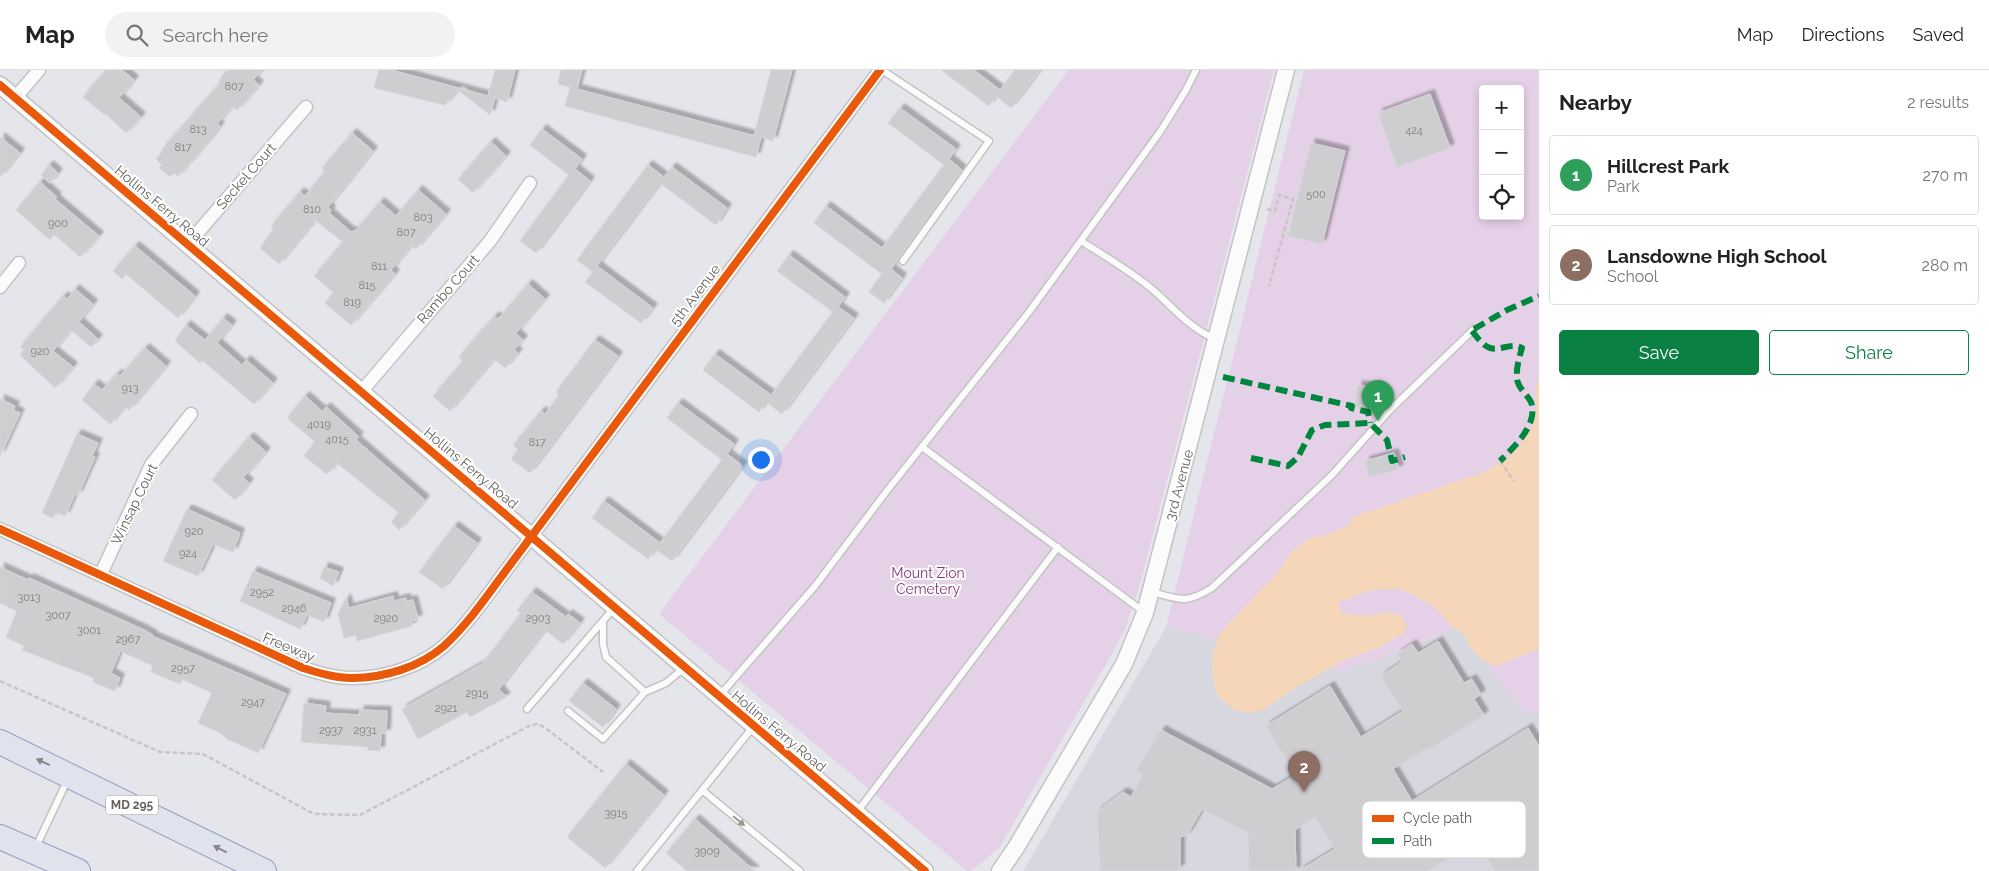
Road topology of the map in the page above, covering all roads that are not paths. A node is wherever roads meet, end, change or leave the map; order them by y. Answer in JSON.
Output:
{"nodes":[{"id":1,"x":39,"y":70,"type":"edge"},
{"id":2,"x":881,"y":70,"type":"edge"},
{"id":3,"x":1196,"y":70,"type":"edge"},
{"id":4,"x":1286,"y":70,"type":"edge"},
{"id":5,"x":0,"y":85,"type":"edge"},
{"id":6,"x":15,"y":98,"type":"junction"},
{"id":7,"x":306,"y":107,"type":"dead end"},
{"id":8,"x":530,"y":183,"type":"dead end"},
{"id":9,"x":1081,"y":241,"type":"junction"},
{"id":10,"x":187,"y":245,"type":"junction"},
{"id":11,"x":903,"y":261,"type":"dead end"},
{"id":12,"x":19,"y":263,"type":"dead end"},
{"id":13,"x":0,"y":287,"type":"edge"},
{"id":14,"x":1474,"y":329,"type":"dead end"},
{"id":15,"x":1217,"y":340,"type":"junction"},
{"id":16,"x":361,"y":392,"type":"junction"},
{"id":17,"x":191,"y":414,"type":"dead end"},
{"id":18,"x":922,"y":447,"type":"junction"},
{"id":19,"x":0,"y":529,"type":"edge"},
{"id":20,"x":532,"y":536,"type":"junction"},
{"id":21,"x":1058,"y":547,"type":"junction"},
{"id":22,"x":101,"y":574,"type":"junction"},
{"id":23,"x":1151,"y":592,"type":"junction"},
{"id":24,"x":615,"y":608,"type":"junction"},
{"id":25,"x":1145,"y":613,"type":"junction"},
{"id":26,"x":603,"y":621,"type":"junction"},
{"id":27,"x":685,"y":668,"type":"junction"},
{"id":28,"x":645,"y":692,"type":"junction"},
{"id":29,"x":719,"y":696,"type":"junction"},
{"id":30,"x":527,"y":709,"type":"dead end"},
{"id":31,"x":568,"y":711,"type":"dead end"},
{"id":32,"x":754,"y":726,"type":"junction"},
{"id":33,"x":0,"y":742,"type":"edge"},
{"id":34,"x":70,"y":775,"type":"junction"},
{"id":35,"x":702,"y":790,"type":"junction"},
{"id":36,"x":856,"y":813,"type":"junction"},
{"id":37,"x":0,"y":837,"type":"edge"},
{"id":38,"x":34,"y":852,"type":"junction"},
{"id":39,"x":78,"y":871,"type":"edge"},
{"id":40,"x":264,"y":871,"type":"edge"},
{"id":41,"x":637,"y":871,"type":"edge"},
{"id":42,"x":800,"y":871,"type":"edge"},
{"id":43,"x":924,"y":871,"type":"edge"},
{"id":44,"x":1000,"y":871,"type":"edge"}],
"edges":[{"from":1,"to":6,"type":"street"},
{"from":2,"to":11,"type":"lane"},
{"from":2,"to":20,"type":"street","name":"5th Avenue"},
{"from":3,"to":9,"type":"lane"},
{"from":4,"to":15,"type":"street","name":"3rd Avenue"},
{"from":5,"to":6,"type":"street","name":"Hollins Ferry Road"},
{"from":6,"to":10,"type":"street","name":"Hollins Ferry Road"},
{"from":7,"to":10,"type":"street","name":"Seckel Court"},
{"from":8,"to":16,"type":"street","name":"Rambo Court"},
{"from":9,"to":15,"type":"lane"},
{"from":9,"to":18,"type":"lane"},
{"from":10,"to":16,"type":"street","name":"Hollins Ferry Road"},
{"from":12,"to":13,"type":"street"},
{"from":14,"to":23,"type":"lane"},
{"from":15,"to":23,"type":"street","name":"3rd Avenue"},
{"from":16,"to":20,"type":"street","name":"Hollins Ferry Road"},
{"from":17,"to":22,"type":"street","name":"Winsap Court"},
{"from":18,"to":21,"type":"lane"},
{"from":18,"to":29,"type":"lane"},
{"from":19,"to":22,"type":"street","name":"Freeway"},
{"from":20,"to":22,"type":"street","name":"Freeway"},
{"from":20,"to":24,"type":"street","name":"Hollins Ferry Road"},
{"from":21,"to":25,"type":"lane"},
{"from":21,"to":36,"type":"lane"},
{"from":23,"to":25,"type":"street","name":"3rd Avenue"},
{"from":24,"to":26,"type":"lane"},
{"from":24,"to":27,"type":"street","name":"Hollins Ferry Road"},
{"from":25,"to":44,"type":"street","name":"3rd Avenue"},
{"from":26,"to":28,"type":"lane"},
{"from":26,"to":30,"type":"lane"},
{"from":27,"to":28,"type":"lane"},
{"from":27,"to":29,"type":"street","name":"Hollins Ferry Road"},
{"from":28,"to":31,"type":"lane"},
{"from":29,"to":32,"type":"street","name":"Hollins Ferry Road"},
{"from":32,"to":35,"type":"lane"},
{"from":32,"to":36,"type":"street","name":"Hollins Ferry Road"},
{"from":34,"to":33,"type":"highway","number":"MD 295","one_way":true},
{"from":34,"to":38,"type":"lane"},
{"from":40,"to":34,"type":"highway","number":"MD 295","one_way":true},
{"from":35,"to":41,"type":"lane"},
{"from":35,"to":42,"type":"lane","one_way":true},
{"from":36,"to":43,"type":"street","name":"Hollins Ferry Road"},
{"from":37,"to":38,"type":"highway"},
{"from":38,"to":39,"type":"highway"}]}
